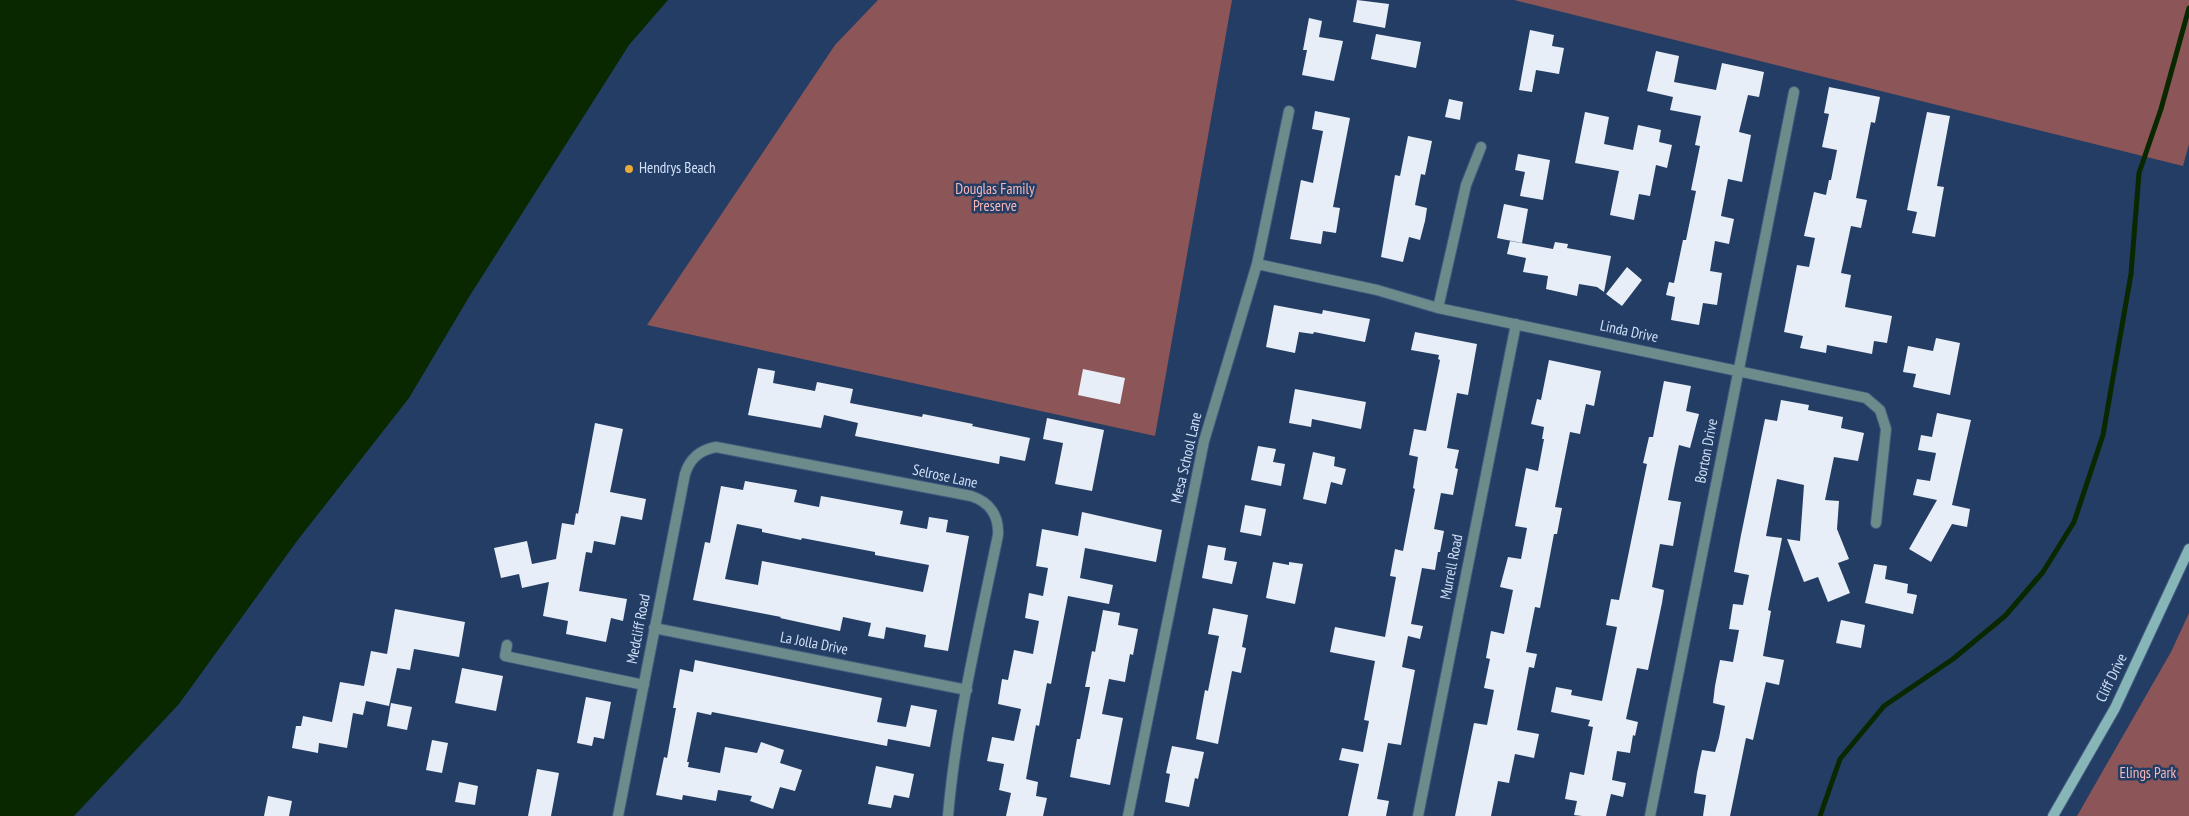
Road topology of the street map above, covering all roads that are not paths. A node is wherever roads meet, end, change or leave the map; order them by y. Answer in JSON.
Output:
{"nodes":[{"id":1,"x":1794,"y":92,"type":"dead end"},
{"id":2,"x":1289,"y":111,"type":"dead end"},
{"id":3,"x":1481,"y":148,"type":"dead end"},
{"id":4,"x":1257,"y":264,"type":"junction"},
{"id":5,"x":1438,"y":308,"type":"junction"},
{"id":6,"x":1516,"y":324,"type":"junction"},
{"id":7,"x":1738,"y":370,"type":"junction"},
{"id":8,"x":699,"y":453,"type":"joint"},
{"id":9,"x":1876,"y":523,"type":"dead end"},
{"id":10,"x":2189,"y":550,"type":"edge"},
{"id":11,"x":654,"y":628,"type":"junction"},
{"id":12,"x":507,"y":645,"type":"dead end"},
{"id":13,"x":644,"y":685,"type":"junction"},
{"id":14,"x":967,"y":690,"type":"junction"},
{"id":15,"x":618,"y":816,"type":"edge"},
{"id":16,"x":948,"y":816,"type":"edge"},
{"id":17,"x":1128,"y":816,"type":"edge"},
{"id":18,"x":1418,"y":816,"type":"edge"},
{"id":19,"x":1650,"y":816,"type":"edge"},
{"id":20,"x":2053,"y":816,"type":"edge"}],
"edges":[{"from":1,"to":7,"type":"street","name":"Borton Drive"},
{"from":2,"to":4,"type":"street","name":"Mesa School Lane"},
{"from":3,"to":5,"type":"street"},
{"from":4,"to":5,"type":"street","name":"Linda Drive"},
{"from":4,"to":17,"type":"street","name":"Mesa School Lane"},
{"from":5,"to":6,"type":"street","name":"Linda Drive"},
{"from":6,"to":7,"type":"street","name":"Linda Drive"},
{"from":6,"to":18,"type":"street","name":"Murrell Road"},
{"from":7,"to":9,"type":"street","name":"Linda Drive"},
{"from":7,"to":19,"type":"street","name":"Borton Drive"},
{"from":8,"to":11,"type":"street","name":"Medcliff Road"},
{"from":8,"to":14,"type":"street","name":"Selrose Lane"},
{"from":10,"to":20,"type":"main road","name":"Cliff Drive"},
{"from":11,"to":13,"type":"street","name":"Medcliff Road"},
{"from":11,"to":14,"type":"street","name":"La Jolla Drive"},
{"from":12,"to":13,"type":"street"},
{"from":13,"to":15,"type":"street","name":"Medcliff Road"},
{"from":14,"to":16,"type":"street","name":"Selrose Lane"}]}
